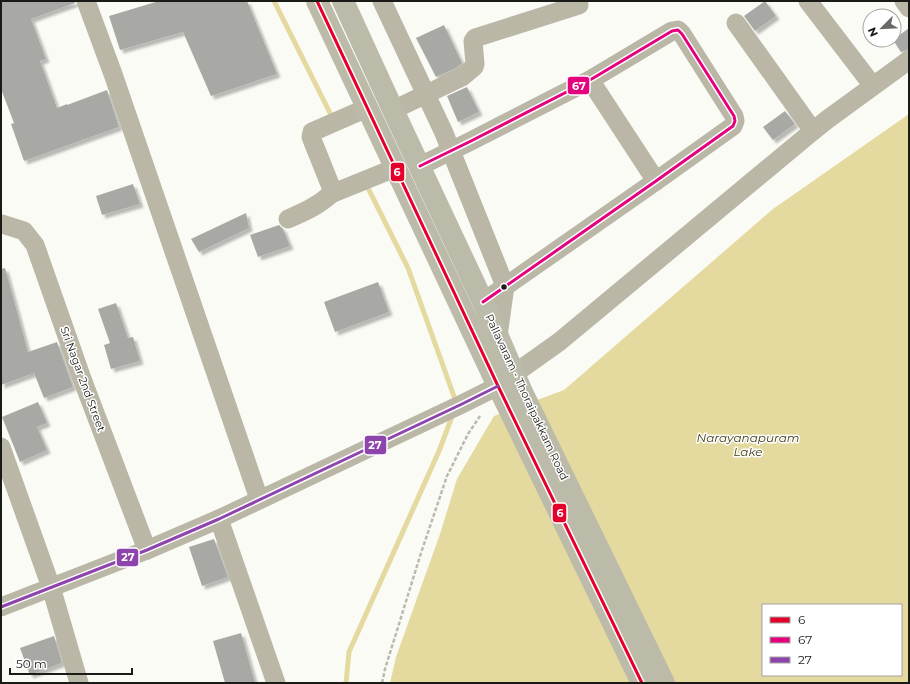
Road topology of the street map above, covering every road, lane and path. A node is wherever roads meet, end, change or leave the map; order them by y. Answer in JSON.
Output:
{"nodes":[{"id":1,"x":86,"y":1,"type":"edge"},
{"id":2,"x":317,"y":1,"type":"edge"},
{"id":3,"x":343,"y":1,"type":"edge"},
{"id":4,"x":382,"y":1,"type":"edge"},
{"id":5,"x":578,"y":1,"type":"edge"},
{"id":6,"x":808,"y":1,"type":"edge"},
{"id":7,"x":904,"y":1,"type":"edge"},
{"id":8,"x":909,"y":8,"type":"edge"},
{"id":9,"x":736,"y":22,"type":"dead end"},
{"id":10,"x":909,"y":60,"type":"edge"},
{"id":11,"x":590,"y":80,"type":"junction"},
{"id":12,"x":873,"y":86,"type":"junction"},
{"id":13,"x":426,"y":94,"type":"junction"},
{"id":14,"x":367,"y":108,"type":"junction"},
{"id":15,"x":393,"y":110,"type":"junction"},
{"id":16,"x":813,"y":131,"type":"junction"},
{"id":17,"x":451,"y":151,"type":"junction"},
{"id":18,"x":420,"y":166,"type":"junction"},
{"id":19,"x":395,"y":168,"type":"junction"},
{"id":20,"x":656,"y":181,"type":"junction"},
{"id":21,"x":331,"y":194,"type":"junction"},
{"id":22,"x":288,"y":219,"type":"dead end"},
{"id":23,"x":1,"y":223,"type":"edge"},
{"id":24,"x":505,"y":286,"type":"junction"},
{"id":25,"x":483,"y":302,"type":"junction"},
{"id":26,"x":498,"y":336,"type":"junction"},
{"id":27,"x":506,"y":380,"type":"junction"},
{"id":28,"x":483,"y":410,"type":"dead end"},
{"id":29,"x":1,"y":447,"type":"edge"},
{"id":30,"x":258,"y":499,"type":"junction"},
{"id":31,"x":219,"y":519,"type":"junction"},
{"id":32,"x":148,"y":550,"type":"junction"},
{"id":33,"x":51,"y":587,"type":"junction"},
{"id":34,"x":1,"y":607,"type":"edge"},
{"id":35,"x":79,"y":683,"type":"edge"},
{"id":36,"x":276,"y":683,"type":"edge"},
{"id":37,"x":382,"y":683,"type":"edge"},
{"id":38,"x":642,"y":683,"type":"edge"},
{"id":39,"x":664,"y":683,"type":"edge"}],
"edges":[{"from":1,"to":30,"type":"street"},
{"from":2,"to":14,"type":"main road","name":"Pallavaram - Thoraipakkam Road"},
{"from":3,"to":15,"type":"main road","name":"Pallavaram - Thoraipakkam Road"},
{"from":4,"to":13,"type":"street"},
{"from":5,"to":13,"type":"street"},
{"from":6,"to":12,"type":"street"},
{"from":7,"to":8,"type":"street"},
{"from":9,"to":16,"type":"street"},
{"from":10,"to":12,"type":"street"},
{"from":11,"to":17,"type":"street"},
{"from":11,"to":20,"type":"street"},
{"from":11,"to":20,"type":"street"},
{"from":12,"to":16,"type":"street"},
{"from":13,"to":15,"type":"street"},
{"from":13,"to":17,"type":"street"},
{"from":14,"to":19,"type":"main road","name":"Pallavaram - Thoraipakkam Road"},
{"from":14,"to":21,"type":"street"},
{"from":15,"to":18,"type":"main road","name":"Pallavaram - Thoraipakkam Road"},
{"from":16,"to":27,"type":"street"},
{"from":17,"to":18,"type":"street"},
{"from":17,"to":24,"type":"street"},
{"from":18,"to":25,"type":"main road","name":"Pallavaram - Thoraipakkam Road"},
{"from":19,"to":21,"type":"street"},
{"from":19,"to":27,"type":"main road","name":"Pallavaram - Thoraipakkam Road"},
{"from":20,"to":24,"type":"street"},
{"from":21,"to":22,"type":"street"},
{"from":23,"to":32,"type":"street","name":"Sri Nagar 2nd Street"},
{"from":24,"to":25,"type":"street"},
{"from":24,"to":26,"type":"street"},
{"from":25,"to":26,"type":"main road","name":"Pallavaram - Thoraipakkam Road"},
{"from":26,"to":27,"type":"main road","name":"Pallavaram - Thoraipakkam Road"},
{"from":27,"to":30,"type":"street"},
{"from":27,"to":38,"type":"main road","name":"Pallavaram - Thoraipakkam Road"},
{"from":27,"to":39,"type":"main road","name":"Pallavaram - Thoraipakkam Road"},
{"from":28,"to":37,"type":"path"},
{"from":29,"to":33,"type":"street"},
{"from":30,"to":31,"type":"street"},
{"from":31,"to":32,"type":"street"},
{"from":31,"to":36,"type":"street"},
{"from":32,"to":33,"type":"street"},
{"from":33,"to":34,"type":"street"},
{"from":33,"to":35,"type":"street"}]}
